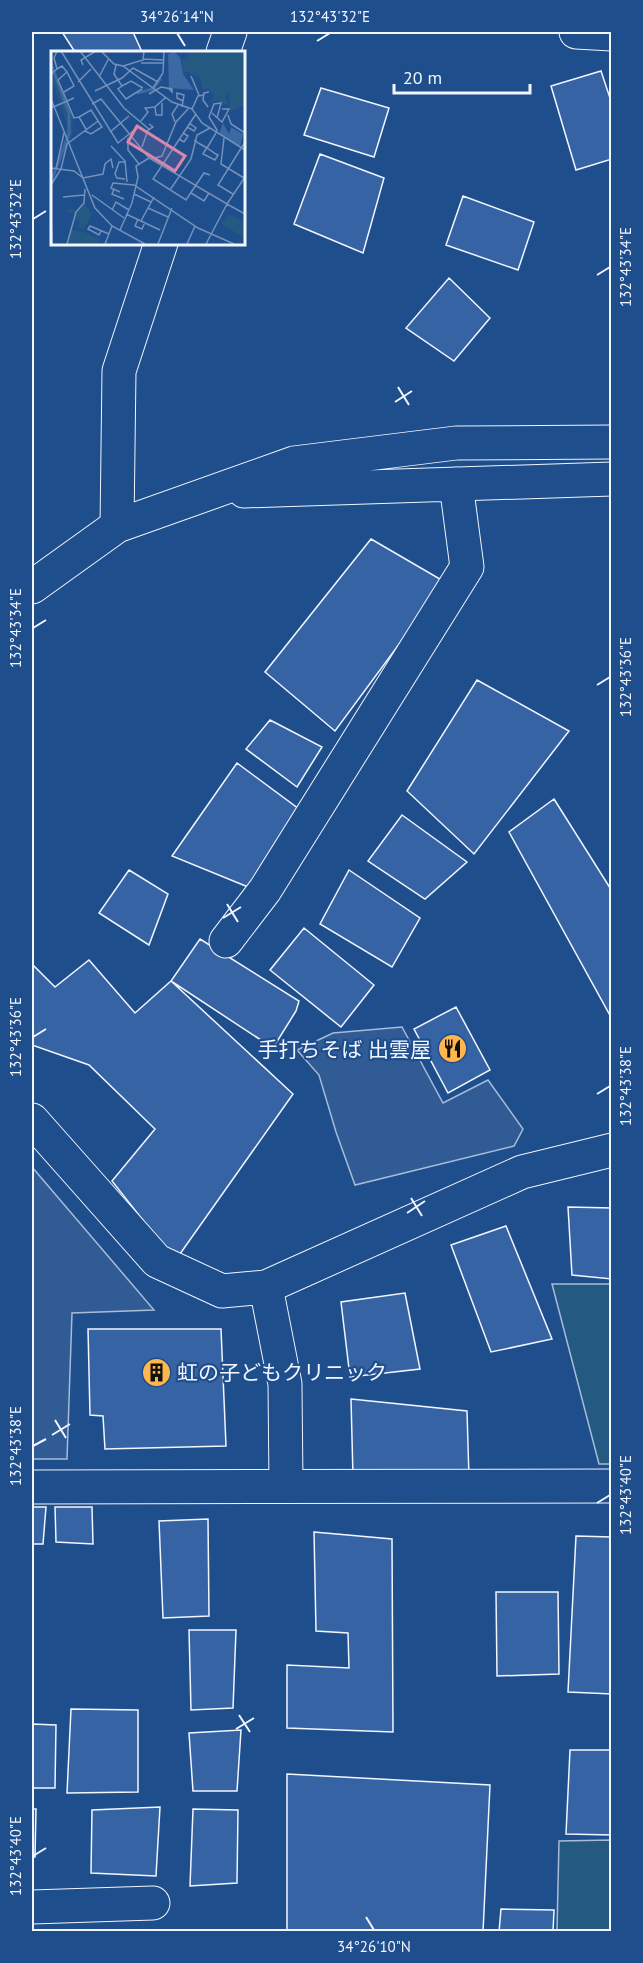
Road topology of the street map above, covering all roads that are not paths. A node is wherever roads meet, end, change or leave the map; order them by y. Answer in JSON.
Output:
{"nodes":[{"id":1,"x":230,"y":32,"type":"edge"},
{"id":2,"x":576,"y":32,"type":"edge"},
{"id":3,"x":612,"y":34,"type":"edge"},
{"id":4,"x":223,"y":51,"type":"edge"},
{"id":5,"x":161,"y":244,"type":"edge"},
{"id":6,"x":612,"y":442,"type":"edge"},
{"id":7,"x":612,"y":479,"type":"edge"},
{"id":8,"x":456,"y":484,"type":"junction"},
{"id":9,"x":216,"y":492,"type":"junction"},
{"id":10,"x":117,"y":526,"type":"junction"},
{"id":11,"x":32,"y":587,"type":"edge"},
{"id":12,"x":226,"y":941,"type":"dead end"},
{"id":13,"x":32,"y":1120,"type":"edge"},
{"id":14,"x":612,"y":1150,"type":"edge"},
{"id":15,"x":266,"y":1287,"type":"junction"},
{"id":16,"x":286,"y":1486,"type":"junction"},
{"id":17,"x":612,"y":1486,"type":"edge"},
{"id":18,"x":32,"y":1487,"type":"edge"},
{"id":19,"x":153,"y":1903,"type":"dead end"},
{"id":20,"x":32,"y":1907,"type":"edge"}],
"edges":[{"from":1,"to":4,"type":"street"},
{"from":2,"to":3,"type":"street"},
{"from":5,"to":10,"type":"street"},
{"from":6,"to":9,"type":"street"},
{"from":7,"to":8,"type":"street"},
{"from":8,"to":9,"type":"street"},
{"from":8,"to":12,"type":"street"},
{"from":9,"to":10,"type":"street"},
{"from":10,"to":11,"type":"street"},
{"from":13,"to":15,"type":"street"},
{"from":14,"to":15,"type":"street"},
{"from":15,"to":16,"type":"street"},
{"from":16,"to":17,"type":"street"},
{"from":16,"to":18,"type":"street"},
{"from":19,"to":20,"type":"street"}]}
